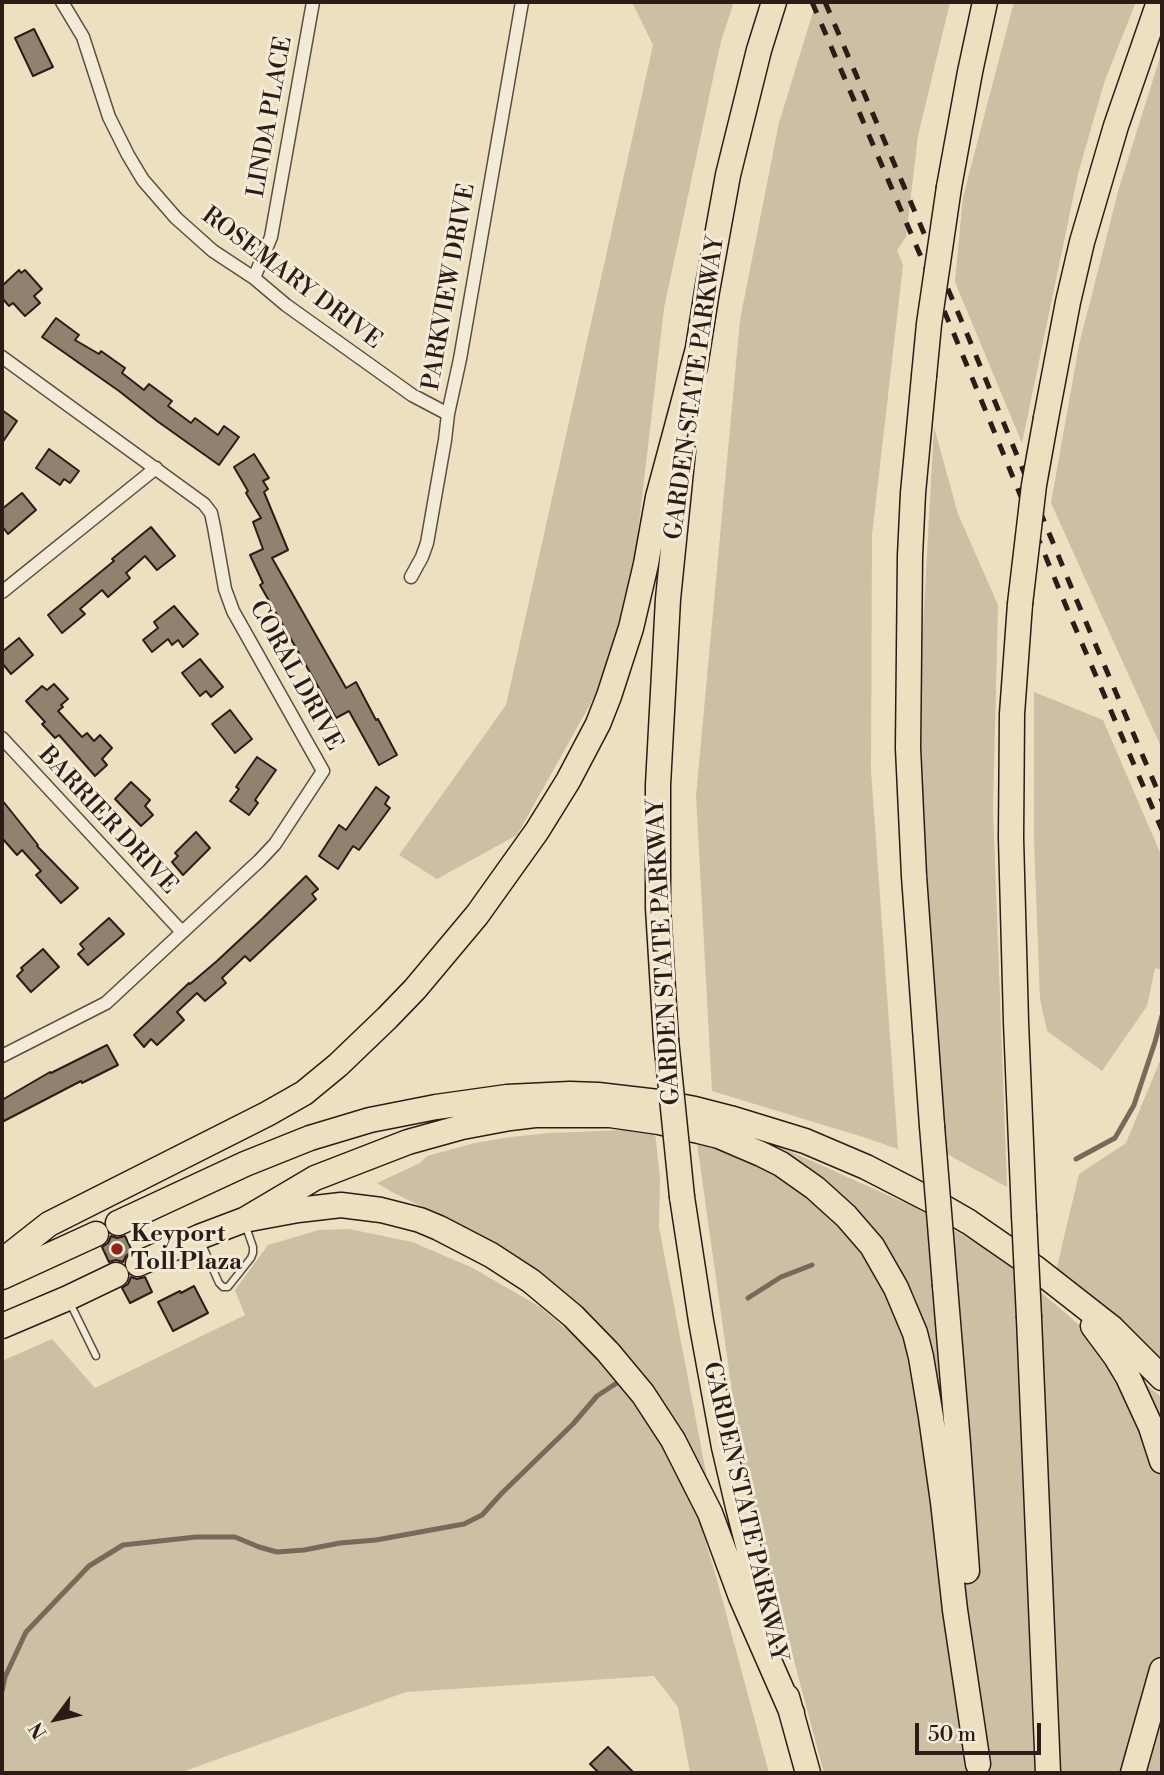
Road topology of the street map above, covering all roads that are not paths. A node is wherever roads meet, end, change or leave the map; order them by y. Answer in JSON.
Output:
{"nodes":[{"id":1,"x":62,"y":2,"type":"edge"},
{"id":2,"x":313,"y":2,"type":"edge"},
{"id":3,"x":522,"y":2,"type":"edge"},
{"id":4,"x":774,"y":2,"type":"edge"},
{"id":5,"x":985,"y":2,"type":"edge"},
{"id":6,"x":1159,"y":2,"type":"edge"},
{"id":7,"x":254,"y":278,"type":"junction"},
{"id":8,"x":697,"y":352,"type":"junction"},
{"id":9,"x":2,"y":358,"type":"edge"},
{"id":10,"x":448,"y":414,"type":"junction"},
{"id":11,"x":156,"y":468,"type":"junction"},
{"id":12,"x":411,"y":577,"type":"dead end"},
{"id":13,"x":2,"y":592,"type":"edge"},
{"id":14,"x":2,"y":738,"type":"edge"},
{"id":15,"x":182,"y":932,"type":"junction"},
{"id":16,"x":2,"y":1056,"type":"edge"},
{"id":17,"x":244,"y":1220,"type":"junction"},
{"id":18,"x":118,"y":1223,"type":"dead end"},
{"id":19,"x":96,"y":1234,"type":"dead end"},
{"id":20,"x":199,"y":1237,"type":"junction"},
{"id":21,"x":2,"y":1261,"type":"edge"},
{"id":22,"x":2,"y":1278,"type":"edge"},
{"id":23,"x":1068,"y":1294,"type":"junction"},
{"id":24,"x":68,"y":1298,"type":"junction"},
{"id":25,"x":2,"y":1326,"type":"edge"},
{"id":26,"x":96,"y":1356,"type":"dead end"},
{"id":27,"x":1162,"y":1378,"type":"edge"},
{"id":28,"x":1162,"y":1461,"type":"edge"},
{"id":29,"x":1162,"y":1670,"type":"edge"},
{"id":30,"x":792,"y":1713,"type":"junction"},
{"id":31,"x":979,"y":1769,"type":"edge"},
{"id":32,"x":807,"y":1773,"type":"edge"},
{"id":33,"x":1048,"y":1773,"type":"edge"},
{"id":34,"x":1133,"y":1773,"type":"edge"}],
"edges":[{"from":1,"to":7,"type":"street","name":"ROSEMARY DRIVE"},
{"from":2,"to":7,"type":"street","name":"LINDA PLACE"},
{"from":3,"to":10,"type":"street","name":"PARKVIEW DRIVE"},
{"from":4,"to":8,"type":"highway","name":"GARDEN STATE PARKWAY"},
{"from":5,"to":31,"type":"highway","bridge":true},
{"from":6,"to":33,"type":"highway","bridge":true},
{"from":7,"to":10,"type":"street","name":"ROSEMARY DRIVE"},
{"from":8,"to":21,"type":"highway"},
{"from":8,"to":30,"type":"highway","name":"GARDEN STATE PARKWAY","bridge":true},
{"from":9,"to":11,"type":"street","name":"CORAL DRIVE"},
{"from":10,"to":12,"type":"street","name":"PARKVIEW DRIVE"},
{"from":11,"to":13,"type":"street"},
{"from":11,"to":15,"type":"street","name":"CORAL DRIVE"},
{"from":14,"to":15,"type":"street","name":"BARRIER DRIVE"},
{"from":15,"to":16,"type":"street","name":"CORAL DRIVE"},
{"from":17,"to":20,"type":"highway"},
{"from":17,"to":20,"type":"lane"},
{"from":17,"to":30,"type":"highway"},
{"from":17,"to":31,"type":"highway"},
{"from":18,"to":23,"type":"highway"},
{"from":19,"to":22,"type":"highway"},
{"from":20,"to":24,"type":"highway"},
{"from":23,"to":27,"type":"highway"},
{"from":23,"to":28,"type":"highway"},
{"from":24,"to":25,"type":"highway"},
{"from":24,"to":26,"type":"lane"},
{"from":29,"to":34,"type":"highway"},
{"from":30,"to":32,"type":"highway","name":"GARDEN STATE PARKWAY"}]}
